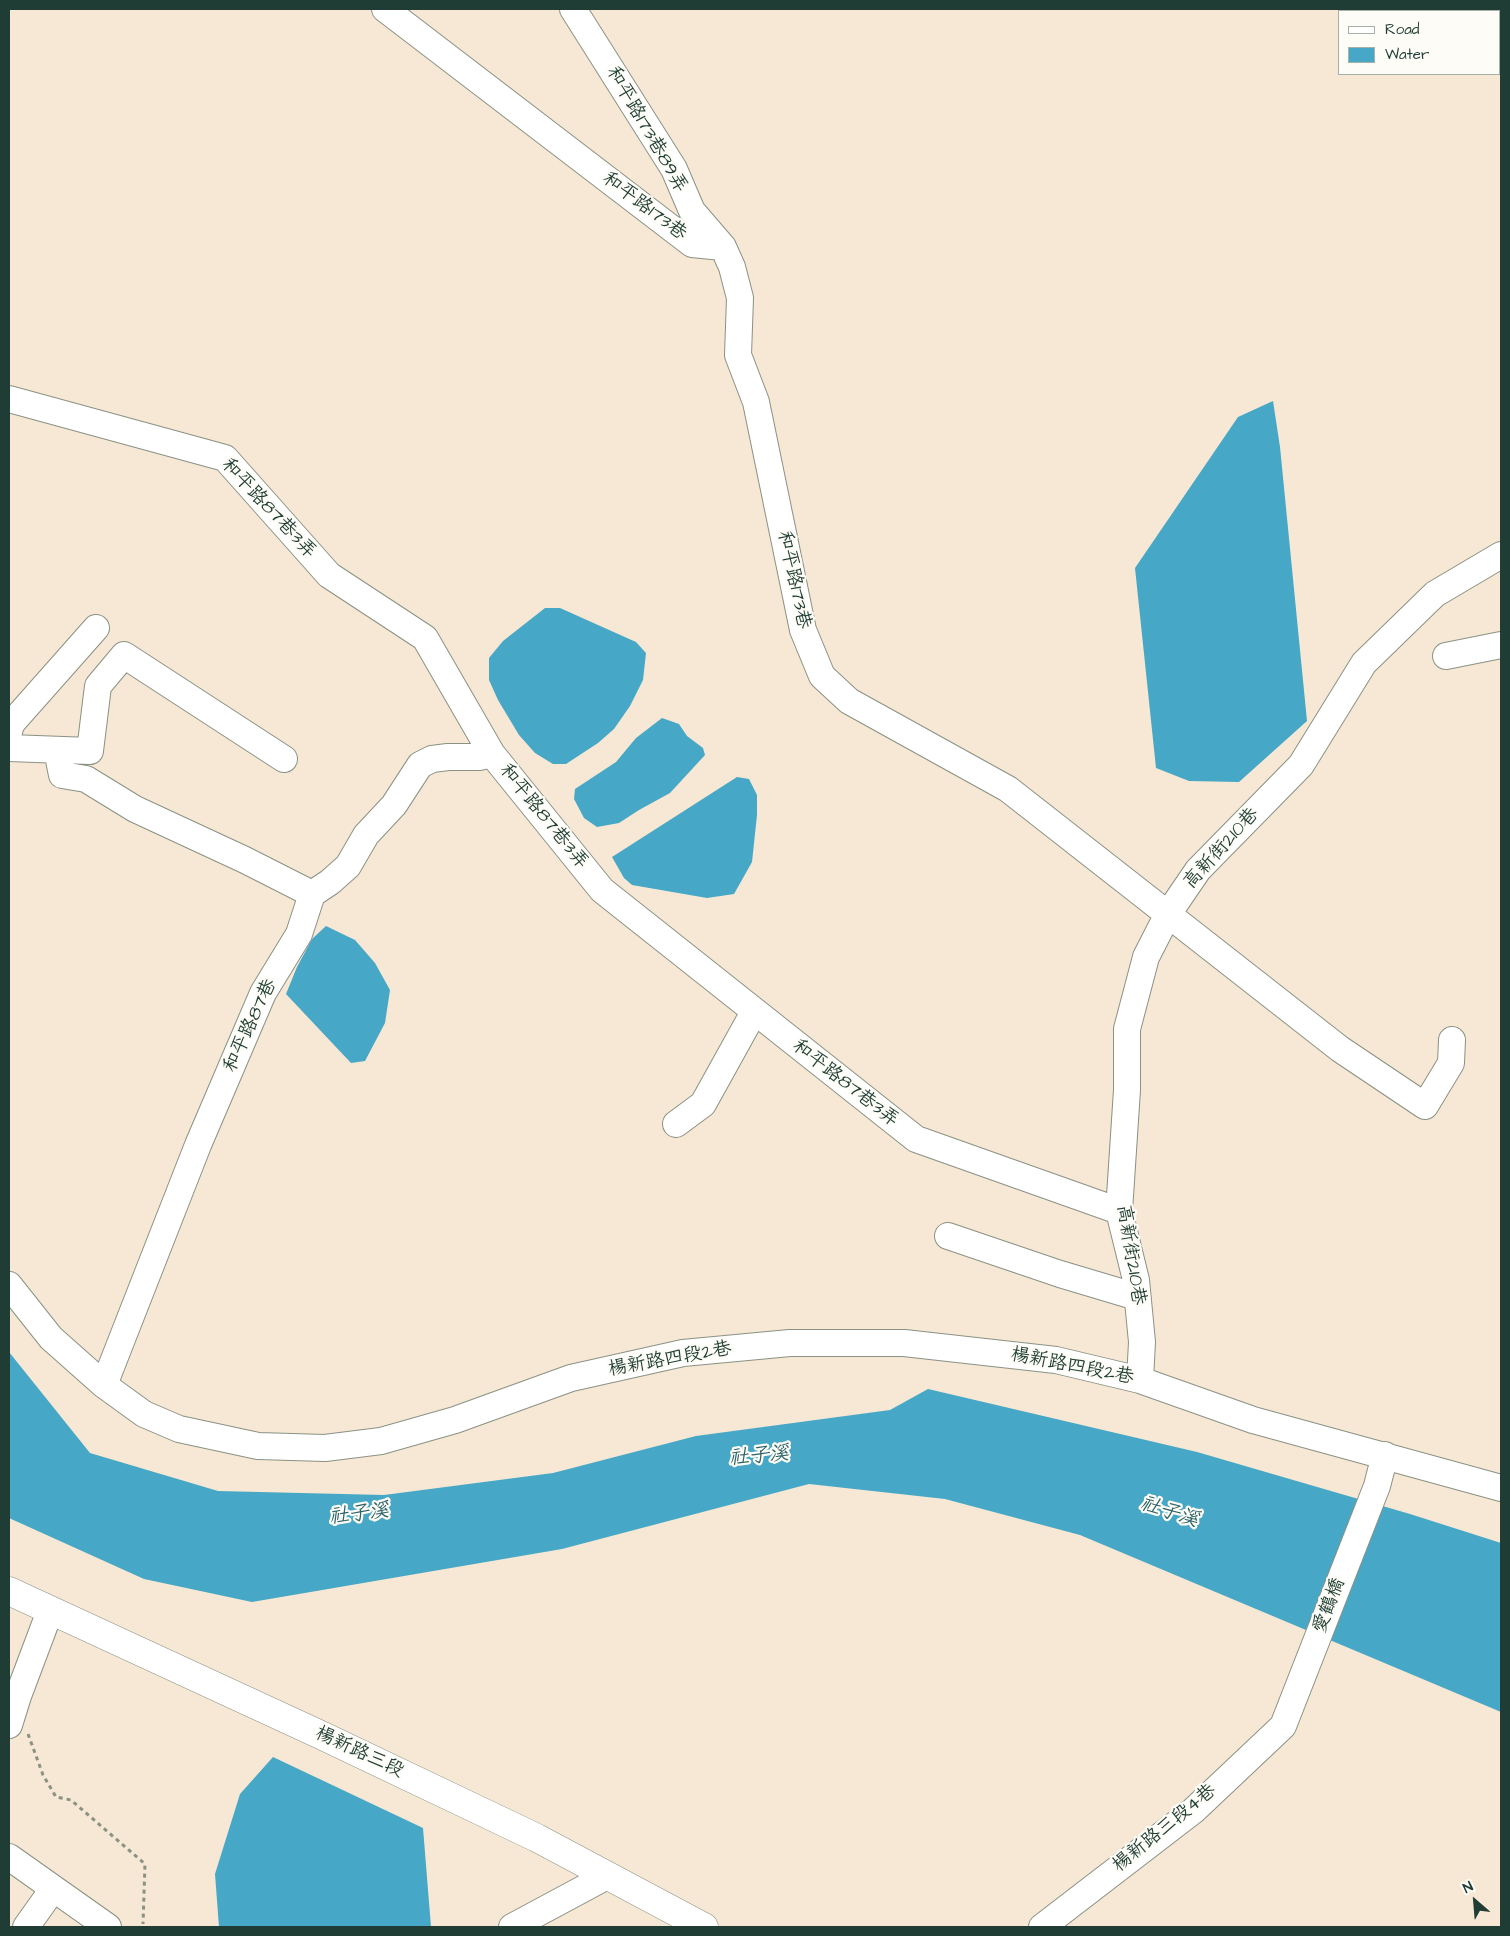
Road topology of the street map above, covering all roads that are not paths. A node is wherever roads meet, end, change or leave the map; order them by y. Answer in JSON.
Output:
{"nodes":[{"id":1,"x":385,"y":9,"type":"edge"},
{"id":2,"x":573,"y":9,"type":"edge"},
{"id":3,"x":723,"y":247,"type":"junction"},
{"id":4,"x":9,"y":399,"type":"edge"},
{"id":5,"x":1501,"y":555,"type":"edge"},
{"id":6,"x":96,"y":628,"type":"dead end"},
{"id":7,"x":1501,"y":646,"type":"edge"},
{"id":8,"x":1446,"y":656,"type":"dead end"},
{"id":9,"x":9,"y":732,"type":"edge"},
{"id":10,"x":9,"y":748,"type":"edge"},
{"id":11,"x":57,"y":750,"type":"junction"},
{"id":12,"x":492,"y":754,"type":"junction"},
{"id":13,"x":284,"y":759,"type":"dead end"},
{"id":14,"x":312,"y":894,"type":"junction"},
{"id":15,"x":1168,"y":914,"type":"junction"},
{"id":16,"x":754,"y":1012,"type":"junction"},
{"id":17,"x":1452,"y":1040,"type":"dead end"},
{"id":18,"x":676,"y":1124,"type":"dead end"},
{"id":19,"x":1119,"y":1211,"type":"junction"},
{"id":20,"x":948,"y":1236,"type":"dead end"},
{"id":21,"x":9,"y":1285,"type":"edge"},
{"id":22,"x":1138,"y":1297,"type":"junction"},
{"id":23,"x":1140,"y":1380,"type":"junction"},
{"id":24,"x":104,"y":1385,"type":"junction"},
{"id":25,"x":1385,"y":1455,"type":"junction"},
{"id":26,"x":1501,"y":1488,"type":"edge"},
{"id":27,"x":9,"y":1591,"type":"edge"},
{"id":28,"x":50,"y":1611,"type":"junction"},
{"id":29,"x":1283,"y":1726,"type":"joint"},
{"id":30,"x":18,"y":1730,"type":"edge"},
{"id":31,"x":9,"y":1858,"type":"edge"},
{"id":32,"x":607,"y":1876,"type":"junction"},
{"id":33,"x":53,"y":1888,"type":"junction"},
{"id":34,"x":26,"y":1927,"type":"edge"},
{"id":35,"x":108,"y":1927,"type":"edge"},
{"id":36,"x":512,"y":1927,"type":"edge"},
{"id":37,"x":704,"y":1927,"type":"edge"},
{"id":38,"x":1042,"y":1927,"type":"edge"}],
"edges":[{"from":1,"to":3,"type":"street","name":"和平路173巷"},
{"from":2,"to":3,"type":"street","name":"和平路173巷89弄"},
{"from":3,"to":15,"type":"street","name":"和平路173巷"},
{"from":4,"to":12,"type":"street","name":"和平路87巷3弄"},
{"from":5,"to":15,"type":"street","name":"高新街210巷"},
{"from":6,"to":9,"type":"street"},
{"from":7,"to":8,"type":"street"},
{"from":10,"to":11,"type":"street"},
{"from":11,"to":13,"type":"street"},
{"from":11,"to":14,"type":"street"},
{"from":12,"to":14,"type":"street"},
{"from":12,"to":16,"type":"street","name":"和平路87巷3弄"},
{"from":14,"to":24,"type":"street","name":"和平路87巷"},
{"from":15,"to":17,"type":"street"},
{"from":15,"to":19,"type":"street","name":"高新街210巷"},
{"from":16,"to":18,"type":"street"},
{"from":16,"to":19,"type":"street","name":"和平路87巷3弄"},
{"from":19,"to":22,"type":"street","name":"高新街210巷"},
{"from":20,"to":22,"type":"street"},
{"from":21,"to":24,"type":"street","name":"楊新路四段2巷"},
{"from":22,"to":23,"type":"street","name":"高新街210巷"},
{"from":23,"to":24,"type":"street","name":"楊新路四段2巷"},
{"from":23,"to":25,"type":"street","name":"楊新路四段2巷"},
{"from":25,"to":26,"type":"street"},
{"from":25,"to":29,"type":"street","name":"愛鶴橋"},
{"from":27,"to":28,"type":"main road","name":"楊新路三段"},
{"from":28,"to":30,"type":"street"},
{"from":28,"to":32,"type":"main road","name":"楊新路三段"},
{"from":29,"to":38,"type":"street","name":"楊新路三段4巷"},
{"from":31,"to":33,"type":"street"},
{"from":32,"to":36,"type":"street"},
{"from":32,"to":37,"type":"main road","name":"楊新路三段"},
{"from":33,"to":34,"type":"street"},
{"from":33,"to":35,"type":"street"}]}
